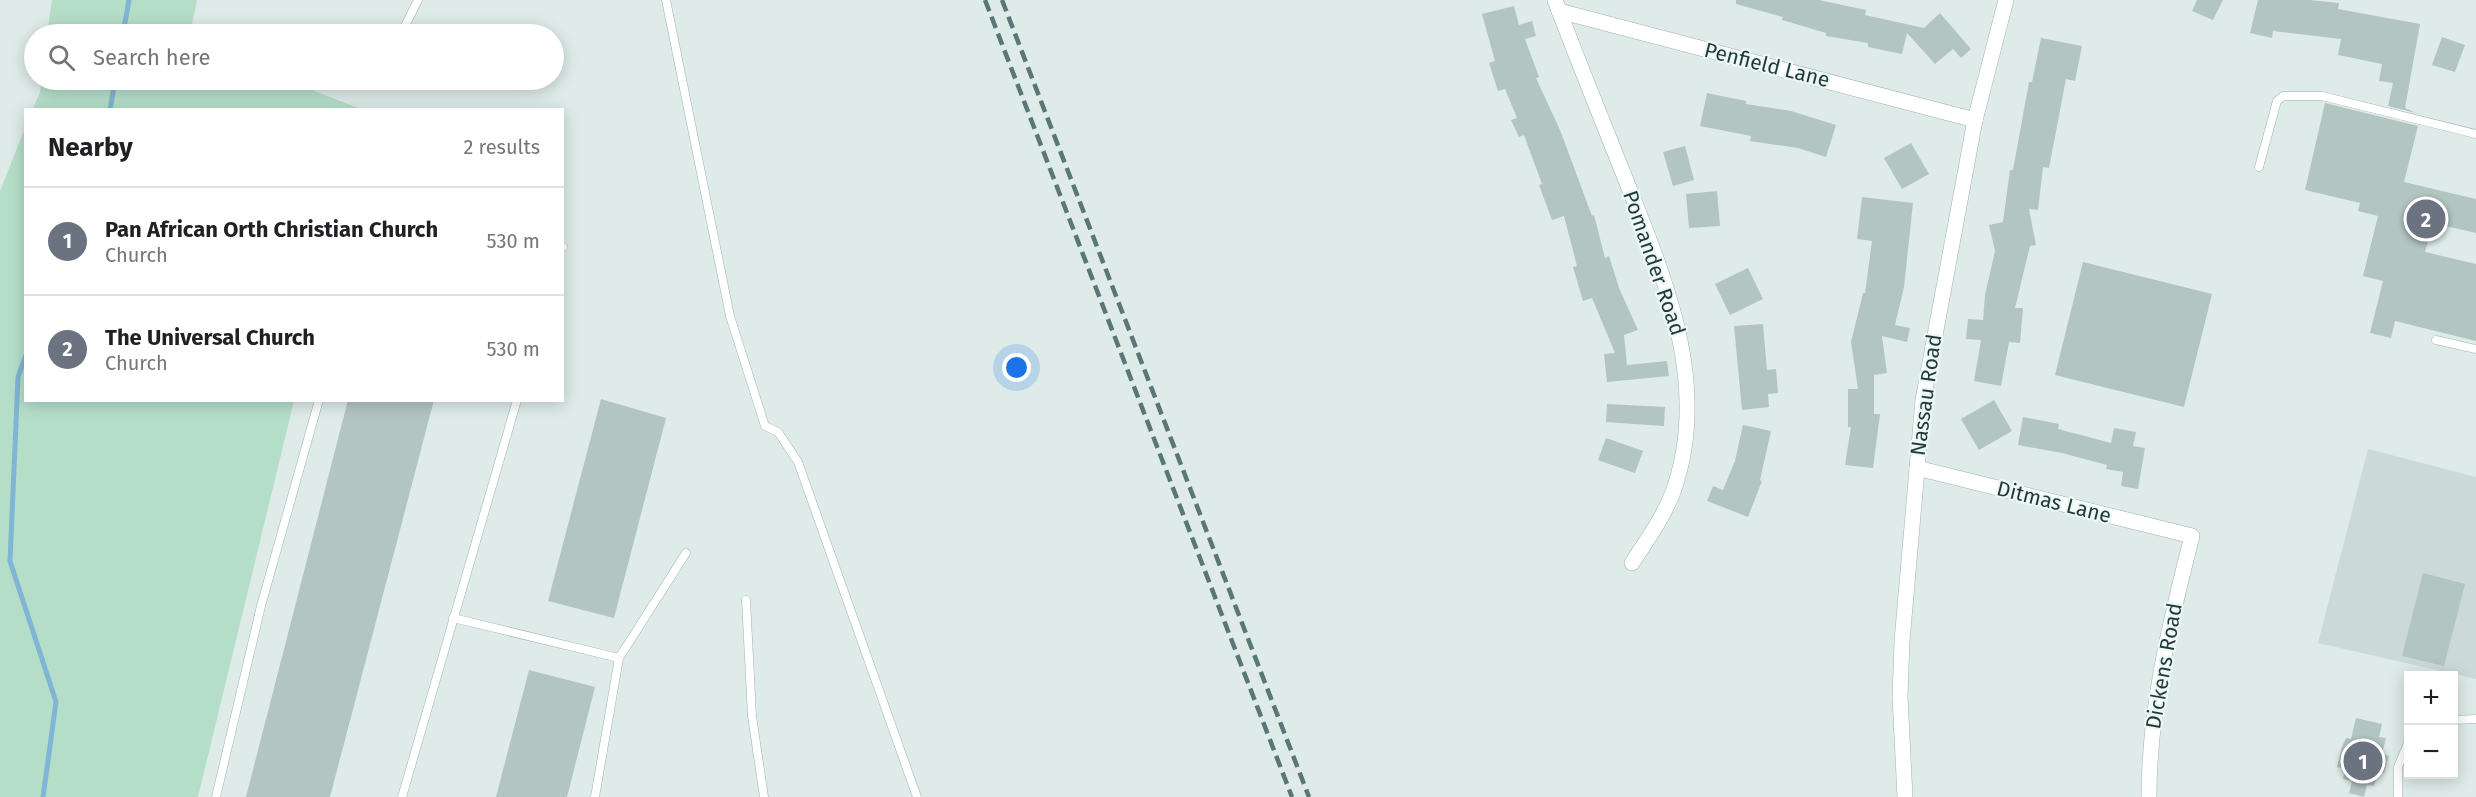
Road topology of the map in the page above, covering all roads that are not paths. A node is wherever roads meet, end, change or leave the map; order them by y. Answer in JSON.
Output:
{"nodes":[{"id":1,"x":418,"y":0,"type":"edge"},
{"id":2,"x":666,"y":0,"type":"edge"},
{"id":3,"x":2006,"y":0,"type":"edge"},
{"id":4,"x":1557,"y":6,"type":"edge"},
{"id":5,"x":406,"y":24,"type":"edge"},
{"id":6,"x":1975,"y":120,"type":"junction"},
{"id":7,"x":2476,"y":134,"type":"edge"},
{"id":8,"x":2259,"y":167,"type":"dead end"},
{"id":9,"x":2436,"y":340,"type":"dead end"},
{"id":10,"x":2476,"y":349,"type":"edge"},
{"id":11,"x":318,"y":402,"type":"edge"},
{"id":12,"x":516,"y":402,"type":"edge"},
{"id":13,"x":1917,"y":468,"type":"junction"},
{"id":14,"x":2192,"y":536,"type":"joint"},
{"id":15,"x":686,"y":553,"type":"dead end"},
{"id":16,"x":1632,"y":563,"type":"dead end"},
{"id":17,"x":746,"y":600,"type":"dead end"},
{"id":18,"x":453,"y":618,"type":"junction"},
{"id":19,"x":619,"y":658,"type":"junction"},
{"id":20,"x":2476,"y":719,"type":"edge"},
{"id":21,"x":2458,"y":720,"type":"edge"},
{"id":22,"x":2404,"y":754,"type":"edge"},
{"id":23,"x":216,"y":797,"type":"edge"},
{"id":24,"x":402,"y":797,"type":"edge"},
{"id":25,"x":595,"y":797,"type":"edge"},
{"id":26,"x":764,"y":797,"type":"edge"},
{"id":27,"x":917,"y":797,"type":"edge"},
{"id":28,"x":1905,"y":797,"type":"edge"},
{"id":29,"x":2149,"y":797,"type":"edge"},
{"id":30,"x":2398,"y":797,"type":"edge"}],
"edges":[{"from":1,"to":5,"type":"lane"},
{"from":2,"to":27,"type":"lane"},
{"from":3,"to":6,"type":"street","name":"Nassau Road"},
{"from":4,"to":6,"type":"street","name":"Penfield Lane"},
{"from":4,"to":16,"type":"street","name":"Pomander Road"},
{"from":6,"to":13,"type":"street","name":"Nassau Road"},
{"from":7,"to":8,"type":"lane"},
{"from":9,"to":10,"type":"lane"},
{"from":11,"to":23,"type":"lane"},
{"from":12,"to":18,"type":"lane"},
{"from":13,"to":14,"type":"street","name":"Ditmas Lane"},
{"from":13,"to":28,"type":"street","name":"Nassau Road"},
{"from":14,"to":29,"type":"street","name":"Dickens Road"},
{"from":15,"to":19,"type":"lane"},
{"from":17,"to":26,"type":"lane"},
{"from":18,"to":19,"type":"lane"},
{"from":18,"to":24,"type":"lane"},
{"from":19,"to":25,"type":"lane"},
{"from":20,"to":21,"type":"lane"},
{"from":22,"to":30,"type":"lane"}]}
